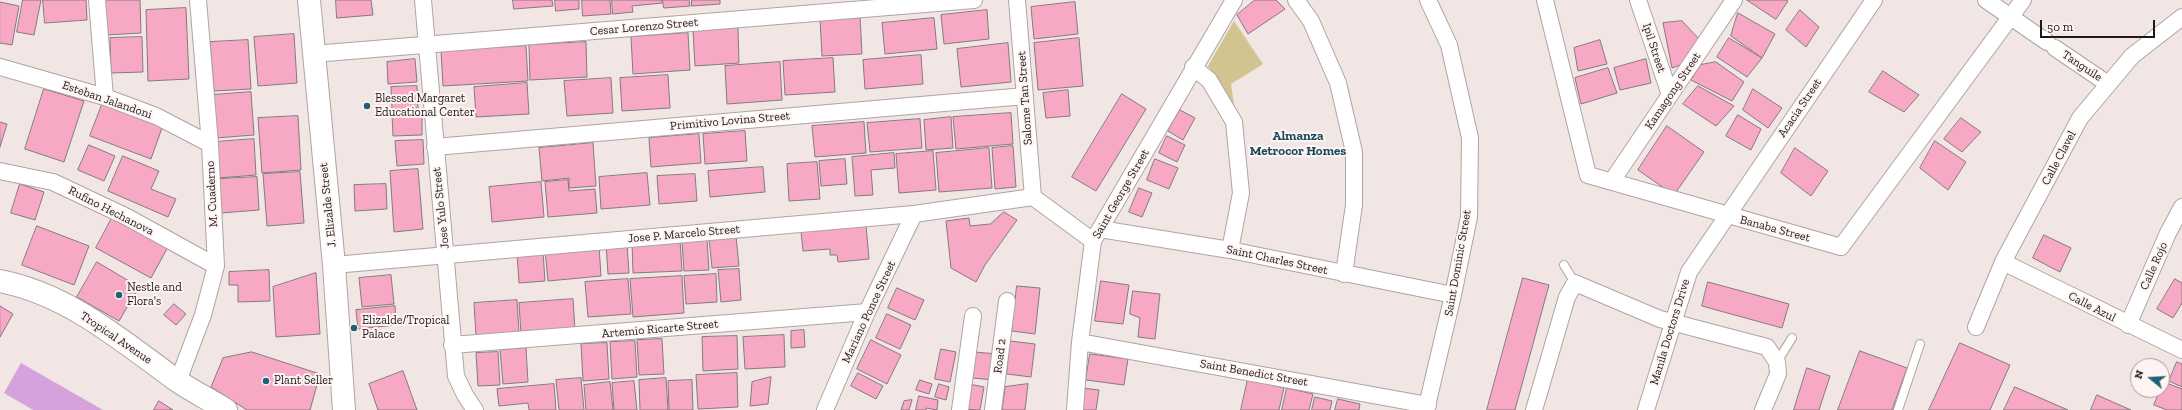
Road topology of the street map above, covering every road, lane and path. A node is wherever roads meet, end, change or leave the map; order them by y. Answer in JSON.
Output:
{"nodes":[{"id":1,"x":97,"y":0,"type":"edge"},
{"id":2,"x":198,"y":0,"type":"edge"},
{"id":3,"x":309,"y":0,"type":"edge"},
{"id":4,"x":423,"y":0,"type":"edge"},
{"id":5,"x":974,"y":0,"type":"edge"},
{"id":6,"x":1018,"y":0,"type":"edge"},
{"id":7,"x":1234,"y":0,"type":"edge"},
{"id":8,"x":1296,"y":0,"type":"edge"},
{"id":9,"x":1428,"y":0,"type":"edge"},
{"id":10,"x":1545,"y":0,"type":"edge"},
{"id":11,"x":1638,"y":0,"type":"edge"},
{"id":12,"x":1734,"y":0,"type":"edge"},
{"id":13,"x":1874,"y":0,"type":"edge"},
{"id":14,"x":1986,"y":0,"type":"edge"},
{"id":15,"x":2023,"y":0,"type":"edge"},
{"id":16,"x":2011,"y":16,"type":"junction"},
{"id":17,"x":2182,"y":17,"type":"edge"},
{"id":18,"x":426,"y":45,"type":"junction"},
{"id":19,"x":313,"y":54,"type":"junction"},
{"id":20,"x":0,"y":67,"type":"edge"},
{"id":21,"x":1193,"y":68,"type":"junction"},
{"id":22,"x":2108,"y":84,"type":"junction"},
{"id":23,"x":1670,"y":95,"type":"junction"},
{"id":24,"x":1025,"y":96,"type":"junction"},
{"id":25,"x":105,"y":97,"type":"junction"},
{"id":26,"x":210,"y":144,"type":"junction"},
{"id":27,"x":435,"y":147,"type":"junction"},
{"id":28,"x":0,"y":171,"type":"edge"},
{"id":29,"x":1612,"y":181,"type":"junction"},
{"id":30,"x":1033,"y":197,"type":"junction"},
{"id":31,"x":2182,"y":207,"type":"edge"},
{"id":32,"x":914,"y":214,"type":"junction"},
{"id":33,"x":1726,"y":216,"type":"junction"},
{"id":34,"x":1096,"y":235,"type":"junction"},
{"id":35,"x":1230,"y":250,"type":"junction"},
{"id":36,"x":445,"y":255,"type":"junction"},
{"id":37,"x":2004,"y":262,"type":"junction"},
{"id":38,"x":334,"y":265,"type":"junction"},
{"id":39,"x":1564,"y":265,"type":"dead end"},
{"id":40,"x":216,"y":266,"type":"junction"},
{"id":41,"x":1344,"y":274,"type":"junction"},
{"id":42,"x":0,"y":281,"type":"edge"},
{"id":43,"x":1575,"y":283,"type":"junction"},
{"id":44,"x":1453,"y":295,"type":"junction"},
{"id":45,"x":1007,"y":301,"type":"dead end"},
{"id":46,"x":867,"y":312,"type":"junction"},
{"id":47,"x":973,"y":316,"type":"dead end"},
{"id":48,"x":1672,"y":323,"type":"junction"},
{"id":49,"x":2128,"y":325,"type":"junction"},
{"id":50,"x":1976,"y":327,"type":"dead end"},
{"id":51,"x":1792,"y":338,"type":"dead end"},
{"id":52,"x":1080,"y":342,"type":"junction"},
{"id":53,"x":1920,"y":344,"type":"dead end"},
{"id":54,"x":452,"y":345,"type":"junction"},
{"id":55,"x":2182,"y":350,"type":"edge"},
{"id":56,"x":1777,"y":362,"type":"junction"},
{"id":57,"x":178,"y":382,"type":"junction"},
{"id":58,"x":342,"y":406,"type":"edge"},
{"id":59,"x":1427,"y":407,"type":"edge"},
{"id":60,"x":226,"y":410,"type":"edge"},
{"id":61,"x":476,"y":410,"type":"edge"},
{"id":62,"x":824,"y":410,"type":"edge"},
{"id":63,"x":960,"y":410,"type":"edge"},
{"id":64,"x":993,"y":410,"type":"edge"},
{"id":65,"x":1075,"y":410,"type":"edge"},
{"id":66,"x":1534,"y":410,"type":"edge"},
{"id":67,"x":1646,"y":410,"type":"edge"},
{"id":68,"x":1763,"y":410,"type":"edge"},
{"id":69,"x":1898,"y":410,"type":"edge"}],
"edges":[{"from":1,"to":25,"type":"street"},
{"from":2,"to":26,"type":"street","name":"M. Cuaderno"},
{"from":3,"to":19,"type":"street","name":"J. Elizalde Street"},
{"from":4,"to":18,"type":"street","name":"Jose Yulo Street"},
{"from":5,"to":18,"type":"street","name":"Cesar Lorenzo Street"},
{"from":6,"to":24,"type":"street","name":"Salome Tan Street"},
{"from":7,"to":21,"type":"street","name":"Saint George Street"},
{"from":8,"to":41,"type":"street"},
{"from":9,"to":44,"type":"street","name":"Saint Dominic Street"},
{"from":10,"to":29,"type":"street","name":"Banaba Street"},
{"from":11,"to":23,"type":"street","name":"Ipil Street"},
{"from":12,"to":23,"type":"street","name":"Kamagong Street"},
{"from":13,"to":33,"type":"street","name":"Acacia Street"},
{"from":14,"to":16,"type":"street","name":"Tanguile"},
{"from":15,"to":16,"type":"street","name":"Banaba Street"},
{"from":16,"to":22,"type":"street","name":"Tanguile"},
{"from":16,"to":33,"type":"street","name":"Banaba Street"},
{"from":17,"to":22,"type":"street","name":"Calle Clavel"},
{"from":18,"to":19,"type":"street","name":"Cesar Lorenzo Street"},
{"from":18,"to":27,"type":"street","name":"Jose Yulo Street"},
{"from":19,"to":38,"type":"street","name":"J. Elizalde Street"},
{"from":20,"to":25,"type":"street","name":"Esteban Jalandoni"},
{"from":21,"to":34,"type":"street","name":"Saint George Street"},
{"from":21,"to":35,"type":"street"},
{"from":22,"to":37,"type":"street","name":"Calle Clavel"},
{"from":23,"to":29,"type":"street","name":"Kamagong Street"},
{"from":24,"to":27,"type":"street","name":"Primitivo Lovina Street"},
{"from":24,"to":30,"type":"street","name":"Salome Tan Street"},
{"from":25,"to":26,"type":"street","name":"Esteban Jalandoni"},
{"from":26,"to":40,"type":"street","name":"M. Cuaderno"},
{"from":27,"to":36,"type":"street","name":"Jose Yulo Street"},
{"from":28,"to":40,"type":"street","name":"Rufino Hechanova"},
{"from":29,"to":33,"type":"street","name":"Banaba Street"},
{"from":30,"to":32,"type":"street","name":"Jose P. Marcelo Street"},
{"from":30,"to":34,"type":"street"},
{"from":31,"to":49,"type":"street","name":"Calle Rojo"},
{"from":32,"to":36,"type":"street","name":"Jose P. Marcelo Street"},
{"from":32,"to":46,"type":"street","name":"Mariano Ponce Street"},
{"from":33,"to":48,"type":"street","name":"Manila Doctors Drive"},
{"from":34,"to":35,"type":"street","name":"Saint Charles Street"},
{"from":34,"to":52,"type":"street","name":"Saint George Street"},
{"from":35,"to":41,"type":"street","name":"Saint Charles Street"},
{"from":36,"to":38,"type":"street","name":"Jose P. Marcelo Street"},
{"from":36,"to":54,"type":"street","name":"Jose Yulo Street"},
{"from":37,"to":49,"type":"street","name":"Calle Azul"},
{"from":37,"to":50,"type":"street","name":"Calle Clavel"},
{"from":38,"to":58,"type":"street","name":"J. Elizalde Street"},
{"from":39,"to":43,"type":"lane"},
{"from":40,"to":57,"type":"street","name":"M. Cuaderno"},
{"from":41,"to":44,"type":"street","name":"Saint Charles Street"},
{"from":42,"to":57,"type":"street","name":"Tropical Avenue"},
{"from":43,"to":48,"type":"street"},
{"from":43,"to":66,"type":"street"},
{"from":44,"to":59,"type":"street","name":"Saint Dominic Street"},
{"from":45,"to":64,"type":"street","name":"Road 2"},
{"from":46,"to":54,"type":"street","name":"Artemio Ricarte Street"},
{"from":46,"to":62,"type":"street","name":"Mariano Ponce Street"},
{"from":47,"to":63,"type":"street"},
{"from":48,"to":56,"type":"street"},
{"from":48,"to":67,"type":"street","name":"Manila Doctors Drive"},
{"from":49,"to":55,"type":"street","name":"Calle Azul"},
{"from":51,"to":56,"type":"lane"},
{"from":52,"to":59,"type":"street","name":"Saint Benedict Street"},
{"from":52,"to":65,"type":"street","name":"Saint George Street"},
{"from":53,"to":69,"type":"lane"},
{"from":54,"to":61,"type":"street","name":"Jose Yulo Street"},
{"from":56,"to":68,"type":"street"},
{"from":57,"to":60,"type":"street","name":"Tropical Avenue"}]}
